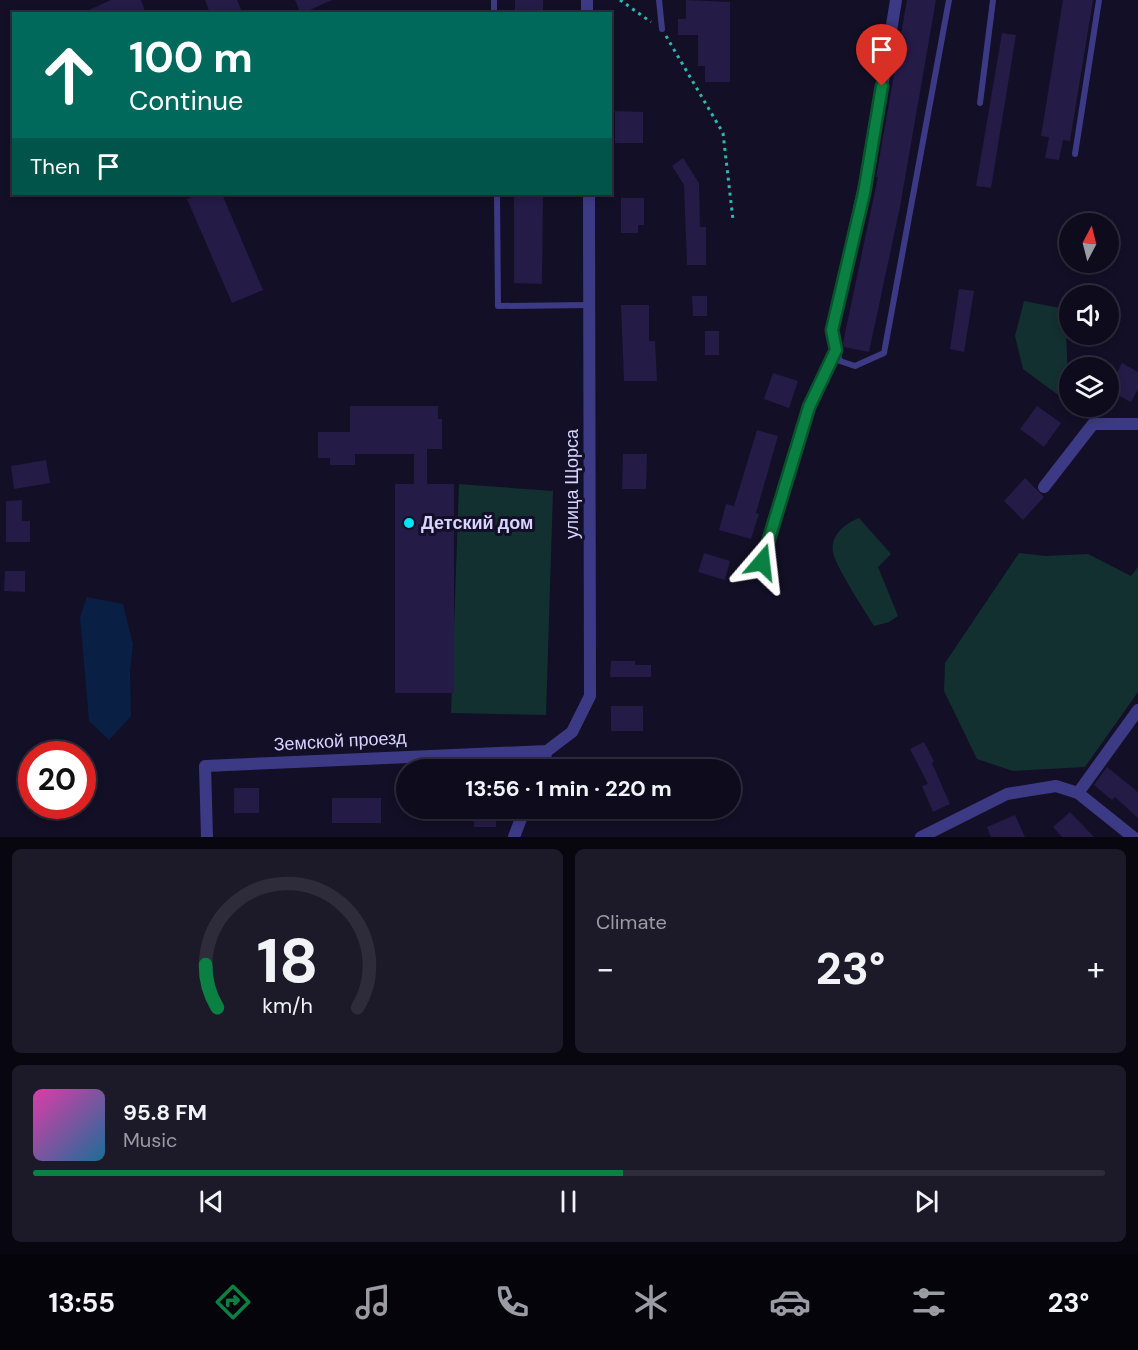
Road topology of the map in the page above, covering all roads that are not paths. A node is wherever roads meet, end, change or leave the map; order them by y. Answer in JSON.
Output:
{"nodes":[{"id":1,"x":659,"y":0,"type":"edge"},
{"id":2,"x":896,"y":0,"type":"edge"},
{"id":3,"x":949,"y":0,"type":"edge"},
{"id":4,"x":993,"y":0,"type":"edge"},
{"id":5,"x":1099,"y":0,"type":"edge"},
{"id":6,"x":662,"y":29,"type":"road end"},
{"id":7,"x":980,"y":103,"type":"dead end"},
{"id":8,"x":1075,"y":154,"type":"dead end"},
{"id":9,"x":497,"y":195,"type":"edge"},
{"id":10,"x":588,"y":195,"type":"edge"},
{"id":11,"x":590,"y":305,"type":"junction"},
{"id":12,"x":836,"y":350,"type":"junction"},
{"id":13,"x":1138,"y":424,"type":"edge"},
{"id":14,"x":1044,"y":487,"type":"dead end"},
{"id":15,"x":762,"y":562,"type":"dead end"},
{"id":16,"x":1138,"y":710,"type":"edge"},
{"id":17,"x":546,"y":754,"type":"junction"},
{"id":18,"x":544,"y":759,"type":"edge"},
{"id":19,"x":1078,"y":793,"type":"junction"},
{"id":20,"x":521,"y":819,"type":"edge"},
{"id":21,"x":207,"y":837,"type":"edge"},
{"id":22,"x":514,"y":837,"type":"edge"},
{"id":23,"x":921,"y":837,"type":"edge"},
{"id":24,"x":1132,"y":837,"type":"edge"}],
"edges":[{"from":1,"to":6,"type":"lane"},
{"from":2,"to":12,"type":"street"},
{"from":3,"to":12,"type":"lane"},
{"from":4,"to":7,"type":"lane"},
{"from":5,"to":8,"type":"lane"},
{"from":9,"to":11,"type":"lane"},
{"from":10,"to":11,"type":"street","name":"улица Щорса"},
{"from":11,"to":17,"type":"street","name":"улица Щорса"},
{"from":12,"to":15,"type":"lane"},
{"from":13,"to":14,"type":"street"},
{"from":16,"to":19,"type":"street"},
{"from":17,"to":18,"type":"street"},
{"from":17,"to":21,"type":"street","name":"Земской проезд"},
{"from":19,"to":23,"type":"street"},
{"from":19,"to":24,"type":"street"},
{"from":20,"to":22,"type":"street"}]}
